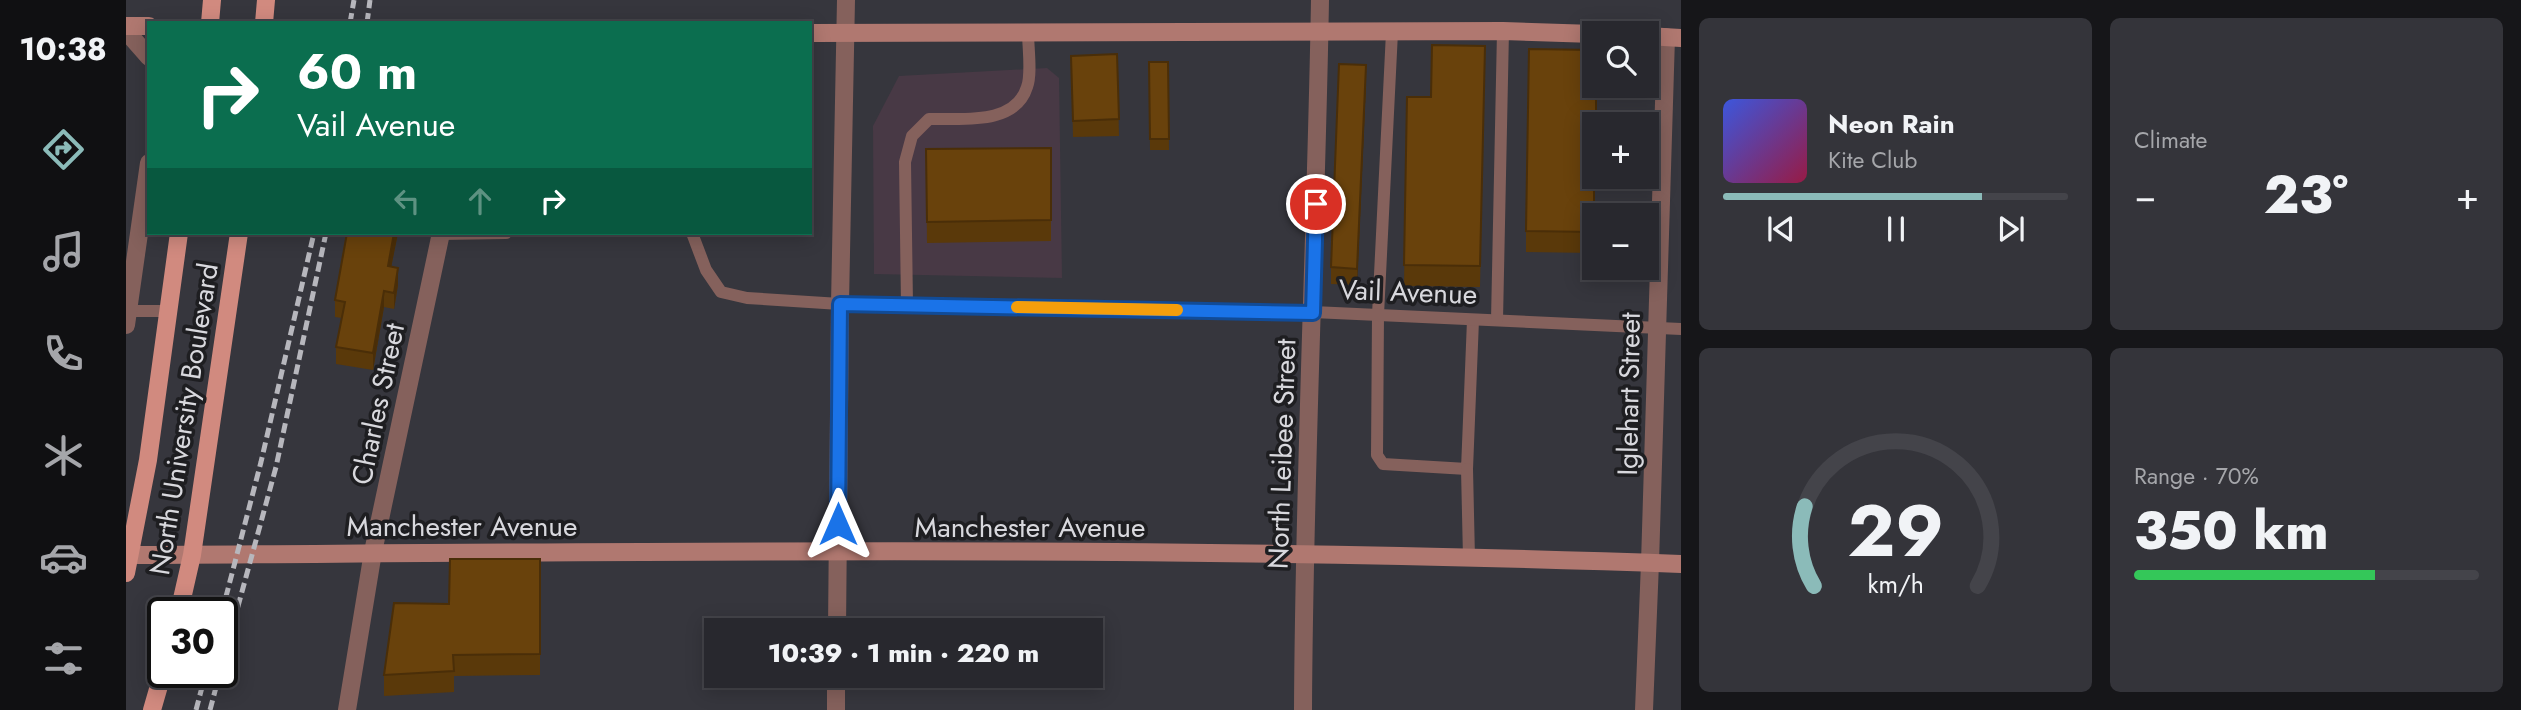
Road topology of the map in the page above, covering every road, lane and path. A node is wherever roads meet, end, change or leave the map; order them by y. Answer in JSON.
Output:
{"nodes":[{"id":1,"x":212,"y":0,"type":"edge"},
{"id":2,"x":266,"y":0,"type":"edge"},
{"id":3,"x":846,"y":0,"type":"edge"},
{"id":4,"x":1320,"y":0,"type":"edge"},
{"id":5,"x":210,"y":21,"type":"edge"},
{"id":6,"x":264,"y":21,"type":"edge"},
{"id":7,"x":147,"y":26,"type":"edge"},
{"id":8,"x":126,"y":28,"type":"edge"},
{"id":9,"x":1503,"y":31,"type":"junction"},
{"id":10,"x":846,"y":32,"type":"junction"},
{"id":11,"x":1028,"y":32,"type":"junction"},
{"id":12,"x":1320,"y":32,"type":"junction"},
{"id":13,"x":1392,"y":32,"type":"junction"},
{"id":14,"x":812,"y":33,"type":"edge"},
{"id":15,"x":1582,"y":34,"type":"edge"},
{"id":16,"x":1673,"y":37,"type":"edge"},
{"id":17,"x":147,"y":54,"type":"edge"},
{"id":18,"x":147,"y":177,"type":"edge"},
{"id":19,"x":179,"y":235,"type":"edge"},
{"id":20,"x":239,"y":235,"type":"edge"},
{"id":21,"x":440,"y":235,"type":"edge"},
{"id":22,"x":693,"y":235,"type":"edge"},
{"id":23,"x":840,"y":304,"type":"junction"},
{"id":24,"x":907,"y":305,"type":"junction"},
{"id":25,"x":167,"y":311,"type":"junction"},
{"id":26,"x":1313,"y":313,"type":"junction"},
{"id":27,"x":127,"y":315,"type":"edge"},
{"id":28,"x":1378,"y":316,"type":"junction"},
{"id":29,"x":1473,"y":320,"type":"junction"},
{"id":30,"x":1497,"y":320,"type":"junction"},
{"id":31,"x":1656,"y":328,"type":"junction"},
{"id":32,"x":1681,"y":329,"type":"edge"},
{"id":33,"x":1467,"y":469,"type":"junction"},
{"id":34,"x":373,"y":552,"type":"junction"},
{"id":35,"x":838,"y":552,"type":"junction"},
{"id":36,"x":1303,"y":554,"type":"junction"},
{"id":37,"x":128,"y":555,"type":"edge"},
{"id":38,"x":192,"y":555,"type":"junction"},
{"id":39,"x":1469,"y":558,"type":"junction"},
{"id":40,"x":1650,"y":563,"type":"junction"},
{"id":41,"x":1681,"y":564,"type":"edge"},
{"id":42,"x":126,"y":573,"type":"edge"},
{"id":43,"x":182,"y":597,"type":"edge"},
{"id":44,"x":837,"y":618,"type":"edge"},
{"id":45,"x":158,"y":688,"type":"edge"},
{"id":46,"x":836,"y":688,"type":"edge"},
{"id":47,"x":152,"y":710,"type":"edge"},
{"id":48,"x":347,"y":710,"type":"edge"},
{"id":49,"x":836,"y":710,"type":"edge"},
{"id":50,"x":1303,"y":710,"type":"edge"},
{"id":51,"x":1644,"y":710,"type":"edge"}],
"edges":[{"from":1,"to":5,"type":"main road"},
{"from":2,"to":6,"type":"main road"},
{"from":3,"to":10,"type":"street"},
{"from":4,"to":12,"type":"street","name":"North Leibee Street"},
{"from":7,"to":8,"type":"street"},
{"from":8,"to":17,"type":"street"},
{"from":9,"to":13,"type":"street"},
{"from":9,"to":15,"type":"street"},
{"from":9,"to":30,"type":"lane"},
{"from":10,"to":11,"type":"street"},
{"from":10,"to":14,"type":"street"},
{"from":10,"to":23,"type":"street"},
{"from":11,"to":12,"type":"street"},
{"from":11,"to":24,"type":"lane"},
{"from":12,"to":13,"type":"street"},
{"from":12,"to":26,"type":"street","name":"North Leibee Street"},
{"from":13,"to":28,"type":"lane"},
{"from":16,"to":31,"type":"street","name":"Iglehart Street"},
{"from":18,"to":27,"type":"street"},
{"from":19,"to":25,"type":"main road","name":"North University Boulevard"},
{"from":20,"to":38,"type":"main road","name":"North University Boulevard"},
{"from":21,"to":34,"type":"street","name":"Charles Street"},
{"from":22,"to":23,"type":"lane","name":"Vail Avenue"},
{"from":23,"to":24,"type":"lane","name":"Vail Avenue"},
{"from":23,"to":35,"type":"street"},
{"from":24,"to":26,"type":"lane","name":"Vail Avenue"},
{"from":25,"to":27,"type":"lane"},
{"from":25,"to":37,"type":"main road","name":"North University Boulevard"},
{"from":26,"to":28,"type":"lane","name":"Vail Avenue"},
{"from":26,"to":36,"type":"street","name":"North Leibee Street"},
{"from":28,"to":29,"type":"lane","name":"Vail Avenue"},
{"from":28,"to":33,"type":"lane"},
{"from":29,"to":30,"type":"lane","name":"Vail Avenue"},
{"from":29,"to":33,"type":"lane"},
{"from":30,"to":31,"type":"lane","name":"Vail Avenue"},
{"from":31,"to":32,"type":"lane","name":"Vail Avenue"},
{"from":31,"to":40,"type":"street","name":"Iglehart Street"},
{"from":33,"to":39,"type":"lane"},
{"from":34,"to":35,"type":"street","name":"Manchester Avenue"},
{"from":34,"to":38,"type":"street","name":"Manchester Avenue"},
{"from":34,"to":48,"type":"street","name":"Charles Street"},
{"from":35,"to":36,"type":"street","name":"Manchester Avenue"},
{"from":35,"to":44,"type":"street"},
{"from":36,"to":39,"type":"street","name":"Manchester Avenue"},
{"from":36,"to":50,"type":"street","name":"North Leibee Street"},
{"from":37,"to":38,"type":"street","name":"Manchester Avenue"},
{"from":37,"to":42,"type":"main road","name":"North University Boulevard"},
{"from":38,"to":43,"type":"main road","name":"North University Boulevard"},
{"from":39,"to":40,"type":"street","name":"Manchester Avenue"},
{"from":40,"to":41,"type":"street","name":"Manchester Avenue"},
{"from":40,"to":51,"type":"street","name":"Iglehart Street"},
{"from":45,"to":47,"type":"main road"},
{"from":46,"to":49,"type":"street"}]}
